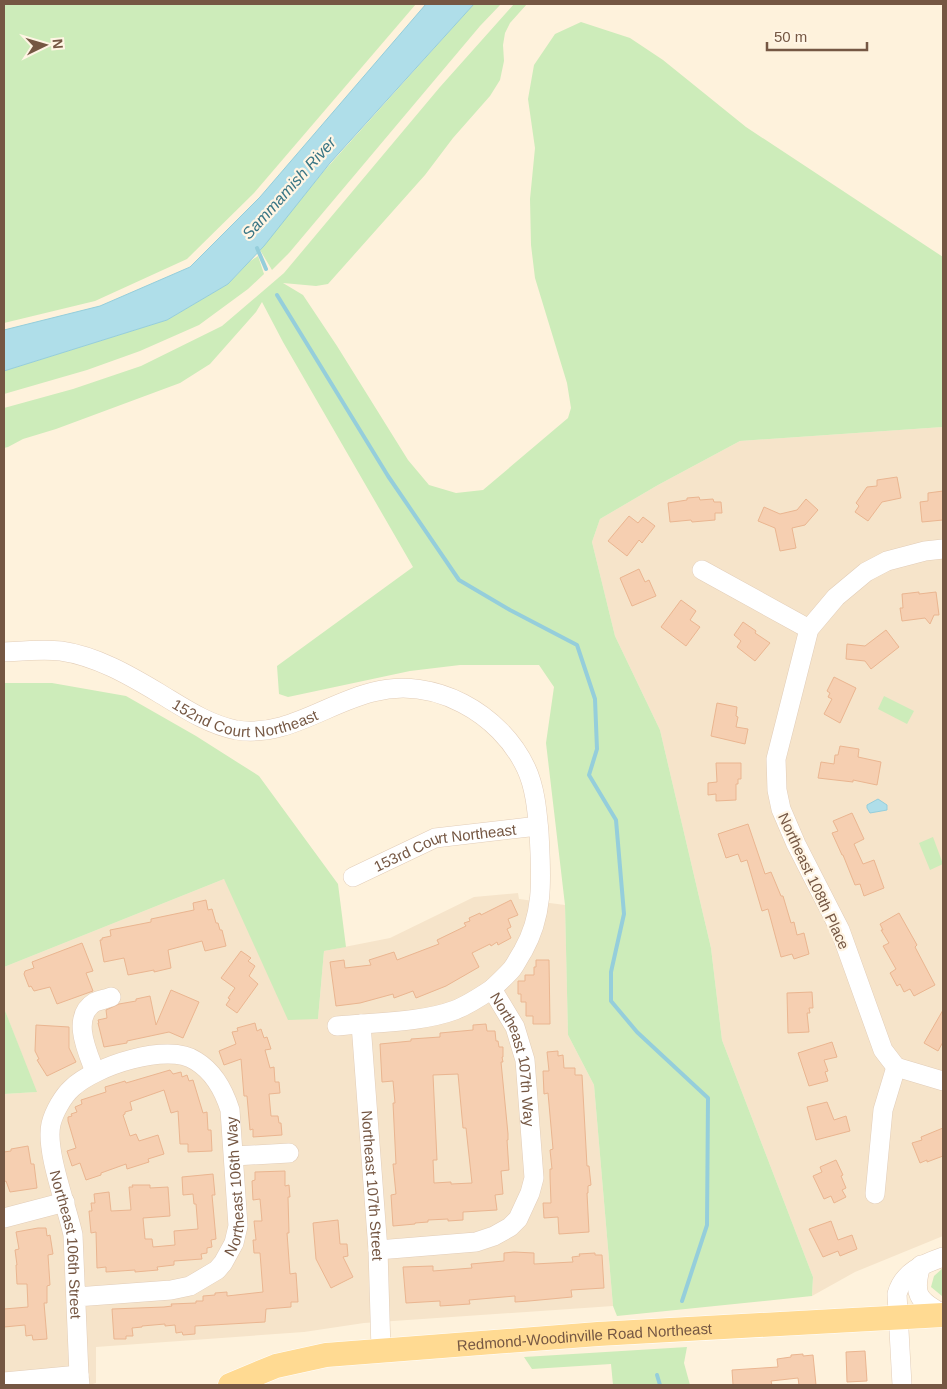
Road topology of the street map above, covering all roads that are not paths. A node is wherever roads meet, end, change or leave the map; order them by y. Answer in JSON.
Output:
{"nodes":[{"id":1,"x":943,"y":549,"type":"edge"},
{"id":2,"x":702,"y":570,"type":"dead end"},
{"id":3,"x":810,"y":629,"type":"junction"},
{"id":4,"x":4,"y":652,"type":"edge"},
{"id":5,"x":488,"y":719,"type":"joint"},
{"id":6,"x":538,"y":826,"type":"junction"},
{"id":7,"x":353,"y":877,"type":"dead end"},
{"id":8,"x":492,"y":990,"type":"junction"},
{"id":9,"x":111,"y":997,"type":"dead end"},
{"id":10,"x":361,"y":1024,"type":"junction"},
{"id":11,"x":337,"y":1026,"type":"dead end"},
{"id":12,"x":896,"y":1067,"type":"junction"},
{"id":13,"x":95,"y":1072,"type":"junction"},
{"id":14,"x":943,"y":1081,"type":"edge"},
{"id":15,"x":289,"y":1153,"type":"dead end"},
{"id":16,"x":234,"y":1156,"type":"junction"},
{"id":17,"x":875,"y":1194,"type":"dead end"},
{"id":18,"x":65,"y":1202,"type":"junction"},
{"id":19,"x":4,"y":1218,"type":"edge"},
{"id":20,"x":378,"y":1250,"type":"junction"},
{"id":21,"x":943,"y":1256,"type":"edge"},
{"id":22,"x":921,"y":1265,"type":"junction"},
{"id":23,"x":76,"y":1297,"type":"junction"},
{"id":24,"x":943,"y":1314,"type":"edge"},
{"id":25,"x":897,"y":1318,"type":"junction"},
{"id":26,"x":381,"y":1350,"type":"junction"},
{"id":27,"x":80,"y":1380,"type":"edge"},
{"id":28,"x":4,"y":1382,"type":"edge"},
{"id":29,"x":230,"y":1385,"type":"edge"},
{"id":30,"x":902,"y":1385,"type":"edge"}],
"edges":[{"from":1,"to":3,"type":"street"},
{"from":2,"to":3,"type":"street"},
{"from":3,"to":12,"type":"street","name":"Northeast 108th Place"},
{"from":4,"to":5,"type":"street","name":"152nd Court Northeast"},
{"from":5,"to":6,"type":"street","name":"Northeast 107th Way"},
{"from":6,"to":7,"type":"street","name":"153rd Court Northeast"},
{"from":6,"to":8,"type":"street","name":"Northeast 107th Way"},
{"from":8,"to":10,"type":"street"},
{"from":8,"to":20,"type":"street","name":"Northeast 107th Way"},
{"from":9,"to":13,"type":"street"},
{"from":10,"to":11,"type":"street"},
{"from":10,"to":20,"type":"street","name":"Northeast 107th Street"},
{"from":12,"to":14,"type":"street"},
{"from":12,"to":17,"type":"street"},
{"from":13,"to":16,"type":"street","name":"Northeast 106th Way"},
{"from":13,"to":18,"type":"street","name":"Northeast 106th Street"},
{"from":15,"to":16,"type":"street"},
{"from":16,"to":23,"type":"street","name":"Northeast 106th Way"},
{"from":18,"to":19,"type":"street"},
{"from":18,"to":23,"type":"street","name":"Northeast 106th Street"},
{"from":20,"to":26,"type":"street","name":"Northeast 107th Street"},
{"from":21,"to":22,"type":"street"},
{"from":22,"to":24,"type":"street"},
{"from":22,"to":25,"type":"street"},
{"from":23,"to":27,"type":"street","name":"Northeast 106th Street"},
{"from":24,"to":25,"type":"main road","name":"Redmond-Woodinville Road Northeast"},
{"from":25,"to":26,"type":"main road","name":"Redmond-Woodinville Road Northeast"},
{"from":25,"to":30,"type":"street"},
{"from":26,"to":29,"type":"main road","name":"Redmond-Woodinville Road Northeast"},
{"from":27,"to":28,"type":"street"}]}
